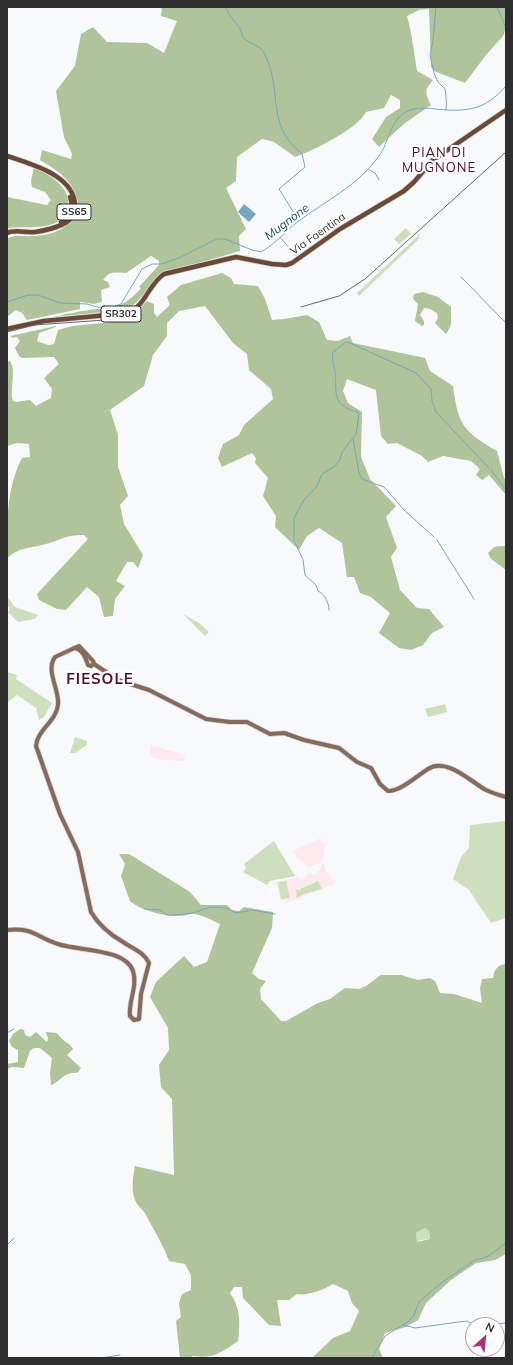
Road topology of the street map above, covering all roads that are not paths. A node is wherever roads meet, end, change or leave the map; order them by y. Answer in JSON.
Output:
{"nodes":[{"id":1,"x":506,"y":110,"type":"edge"},
{"id":2,"x":7,"y":156,"type":"edge"},
{"id":3,"x":7,"y":233,"type":"edge"},
{"id":4,"x":7,"y":329,"type":"edge"},
{"id":5,"x":506,"y":798,"type":"edge"},
{"id":6,"x":7,"y":930,"type":"edge"}],
"edges":[{"from":1,"to":4,"type":"main road","name":"Via Faentina","number":"SR302"},
{"from":2,"to":3,"type":"main road","number":"SS65"},
{"from":5,"to":6,"type":"main road"}]}
